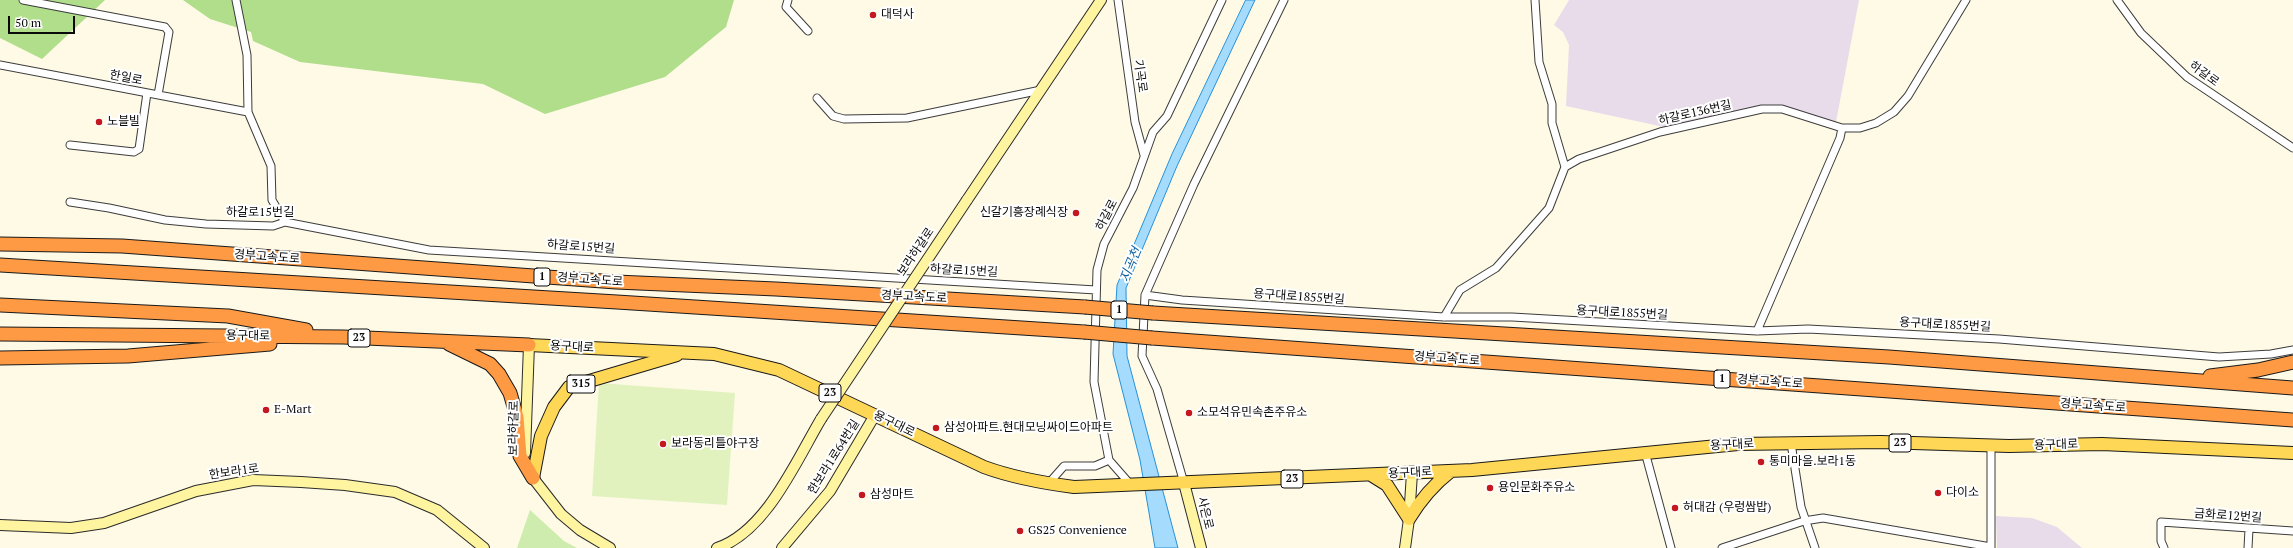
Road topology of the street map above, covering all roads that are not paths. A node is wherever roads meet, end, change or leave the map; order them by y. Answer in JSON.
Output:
{"nodes":[{"id":1,"x":23,"y":0,"type":"edge"},
{"id":2,"x":236,"y":0,"type":"edge"},
{"id":3,"x":788,"y":0,"type":"edge"},
{"id":4,"x":1101,"y":0,"type":"edge"},
{"id":5,"x":1118,"y":0,"type":"edge"},
{"id":6,"x":1222,"y":0,"type":"edge"},
{"id":7,"x":1284,"y":0,"type":"edge"},
{"id":8,"x":1535,"y":0,"type":"edge"},
{"id":9,"x":1966,"y":0,"type":"edge"},
{"id":10,"x":2117,"y":0,"type":"edge"},
{"id":11,"x":808,"y":31,"type":"dead end"},
{"id":12,"x":0,"y":65,"type":"edge"},
{"id":13,"x":1041,"y":90,"type":"junction"},
{"id":14,"x":147,"y":93,"type":"junction"},
{"id":15,"x":158,"y":95,"type":"junction"},
{"id":16,"x":817,"y":98,"type":"dead end"},
{"id":17,"x":248,"y":112,"type":"junction"},
{"id":18,"x":1842,"y":128,"type":"junction"},
{"id":19,"x":70,"y":145,"type":"dead end"},
{"id":20,"x":2293,"y":148,"type":"edge"},
{"id":21,"x":1144,"y":155,"type":"junction"},
{"id":22,"x":1565,"y":167,"type":"junction"},
{"id":23,"x":70,"y":202,"type":"dead end"},
{"id":24,"x":285,"y":222,"type":"junction"},
{"id":25,"x":0,"y":244,"type":"edge"},
{"id":26,"x":0,"y":265,"type":"edge"},
{"id":27,"x":1096,"y":290,"type":"junction"},
{"id":28,"x":1145,"y":295,"type":"junction"},
{"id":29,"x":0,"y":305,"type":"edge"},
{"id":30,"x":1444,"y":317,"type":"junction"},
{"id":31,"x":1757,"y":331,"type":"junction"},
{"id":32,"x":0,"y":334,"type":"edge"},
{"id":33,"x":343,"y":337,"type":"junction"},
{"id":34,"x":446,"y":342,"type":"junction"},
{"id":35,"x":529,"y":345,"type":"junction"},
{"id":36,"x":2293,"y":350,"type":"edge"},
{"id":37,"x":688,"y":352,"type":"junction"},
{"id":38,"x":0,"y":358,"type":"edge"},
{"id":39,"x":2293,"y":362,"type":"edge"},
{"id":40,"x":2165,"y":378,"type":"junction"},
{"id":41,"x":2293,"y":388,"type":"edge"},
{"id":42,"x":875,"y":415,"type":"junction"},
{"id":43,"x":2293,"y":420,"type":"edge"},
{"id":44,"x":1791,"y":443,"type":"junction"},
{"id":45,"x":1991,"y":444,"type":"junction"},
{"id":46,"x":1645,"y":452,"type":"junction"},
{"id":47,"x":2293,"y":453,"type":"edge"},
{"id":48,"x":1109,"y":460,"type":"junction"},
{"id":49,"x":1450,"y":471,"type":"junction"},
{"id":50,"x":1412,"y":473,"type":"junction"},
{"id":51,"x":1371,"y":475,"type":"junction"},
{"id":52,"x":533,"y":478,"type":"junction"},
{"id":53,"x":1049,"y":483,"type":"junction"},
{"id":54,"x":1178,"y":483,"type":"junction"},
{"id":55,"x":1124,"y":484,"type":"junction"},
{"id":56,"x":1410,"y":519,"type":"junction"},
{"id":57,"x":1804,"y":521,"type":"junction"},
{"id":58,"x":0,"y":525,"type":"edge"},
{"id":59,"x":2249,"y":529,"type":"junction"},
{"id":60,"x":2293,"y":532,"type":"edge"},
{"id":61,"x":484,"y":548,"type":"edge"},
{"id":62,"x":610,"y":548,"type":"edge"},
{"id":63,"x":717,"y":548,"type":"edge"},
{"id":64,"x":782,"y":548,"type":"edge"},
{"id":65,"x":1201,"y":548,"type":"edge"},
{"id":66,"x":1405,"y":548,"type":"edge"},
{"id":67,"x":1671,"y":548,"type":"edge"},
{"id":68,"x":1722,"y":548,"type":"edge"},
{"id":69,"x":1815,"y":548,"type":"edge"},
{"id":70,"x":1991,"y":548,"type":"edge"},
{"id":71,"x":2164,"y":548,"type":"edge"},
{"id":72,"x":2248,"y":548,"type":"edge"}],
"edges":[{"from":1,"to":15,"type":"street"},
{"from":2,"to":17,"type":"street"},
{"from":3,"to":11,"type":"street"},
{"from":4,"to":13,"type":"main road","name":"보라하갈로"},
{"from":5,"to":21,"type":"street","name":"기곡로"},
{"from":6,"to":21,"type":"street","name":"하갈로"},
{"from":7,"to":28,"type":"street"},
{"from":8,"to":22,"type":"street"},
{"from":9,"to":18,"type":"street","name":"하갈로136번길"},
{"from":10,"to":20,"type":"street","name":"하갈로"},
{"from":12,"to":14,"type":"street","name":"한일로"},
{"from":13,"to":16,"type":"street"},
{"from":13,"to":63,"type":"main road","name":"보라하갈로","bridge":true},
{"from":14,"to":15,"type":"street","name":"한일로"},
{"from":14,"to":19,"type":"street"},
{"from":15,"to":17,"type":"street","name":"한일로"},
{"from":17,"to":24,"type":"street"},
{"from":18,"to":22,"type":"street","name":"하갈로136번길"},
{"from":18,"to":31,"type":"street"},
{"from":21,"to":27,"type":"street","name":"하갈로"},
{"from":22,"to":30,"type":"street"},
{"from":23,"to":24,"type":"street","name":"하갈로15번길"},
{"from":24,"to":27,"type":"street","name":"하갈로15번길"},
{"from":25,"to":40,"type":"highway","name":"경부고속도로","number":"1","bridge":true},
{"from":26,"to":43,"type":"highway","name":"경부고속도로","number":"1","bridge":true},
{"from":27,"to":48,"type":"street","name":"하갈로"},
{"from":28,"to":30,"type":"street","name":"용구대로1855번길"},
{"from":28,"to":54,"type":"street"},
{"from":29,"to":33,"type":"highway"},
{"from":30,"to":31,"type":"street","name":"용구대로1855번길"},
{"from":31,"to":36,"type":"street","name":"용구대로1855번길"},
{"from":32,"to":33,"type":"highway","name":"용구대로","number":"23"},
{"from":33,"to":34,"type":"highway","name":"용구대로","number":"23"},
{"from":33,"to":38,"type":"highway"},
{"from":34,"to":35,"type":"highway","name":"용구대로","number":"23"},
{"from":34,"to":52,"type":"highway"},
{"from":35,"to":37,"type":"main road","name":"용구대로","number":"23"},
{"from":35,"to":52,"type":"main road","name":"보라하갈로"},
{"from":37,"to":42,"type":"main road","name":"용구대로","number":"23"},
{"from":37,"to":52,"type":"main road","number":"315"},
{"from":39,"to":40,"type":"highway"},
{"from":40,"to":41,"type":"highway","number":"1"},
{"from":42,"to":53,"type":"main road","name":"용구대로","number":"23"},
{"from":42,"to":64,"type":"main road","name":"한보라1로64번길"},
{"from":44,"to":45,"type":"main road","name":"용구대로","number":"23"},
{"from":44,"to":46,"type":"main road","name":"용구대로","number":"23"},
{"from":44,"to":57,"type":"street"},
{"from":45,"to":47,"type":"main road","name":"용구대로","number":"23"},
{"from":45,"to":70,"type":"street"},
{"from":46,"to":49,"type":"main road","name":"용구대로","number":"23"},
{"from":46,"to":67,"type":"street"},
{"from":48,"to":53,"type":"street"},
{"from":48,"to":55,"type":"street"},
{"from":49,"to":50,"type":"main road","name":"용구대로","number":"23"},
{"from":49,"to":56,"type":"main road"},
{"from":50,"to":51,"type":"main road","name":"용구대로","number":"23"},
{"from":50,"to":56,"type":"main road"},
{"from":51,"to":54,"type":"main road","name":"용구대로","number":"23"},
{"from":51,"to":56,"type":"main road"},
{"from":52,"to":62,"type":"main road","name":"보라하갈로"},
{"from":53,"to":55,"type":"main road","name":"용구대로","number":"23"},
{"from":54,"to":55,"type":"main road","number":"23"},
{"from":54,"to":65,"type":"main road","name":"사은로"},
{"from":56,"to":66,"type":"main road"},
{"from":57,"to":68,"type":"street"},
{"from":57,"to":69,"type":"street"},
{"from":57,"to":70,"type":"street"},
{"from":58,"to":61,"type":"main road","name":"한보라1로"},
{"from":59,"to":60,"type":"street","name":"금화로12번길"},
{"from":59,"to":71,"type":"street","name":"금화로12번길"},
{"from":59,"to":72,"type":"street"}]}
